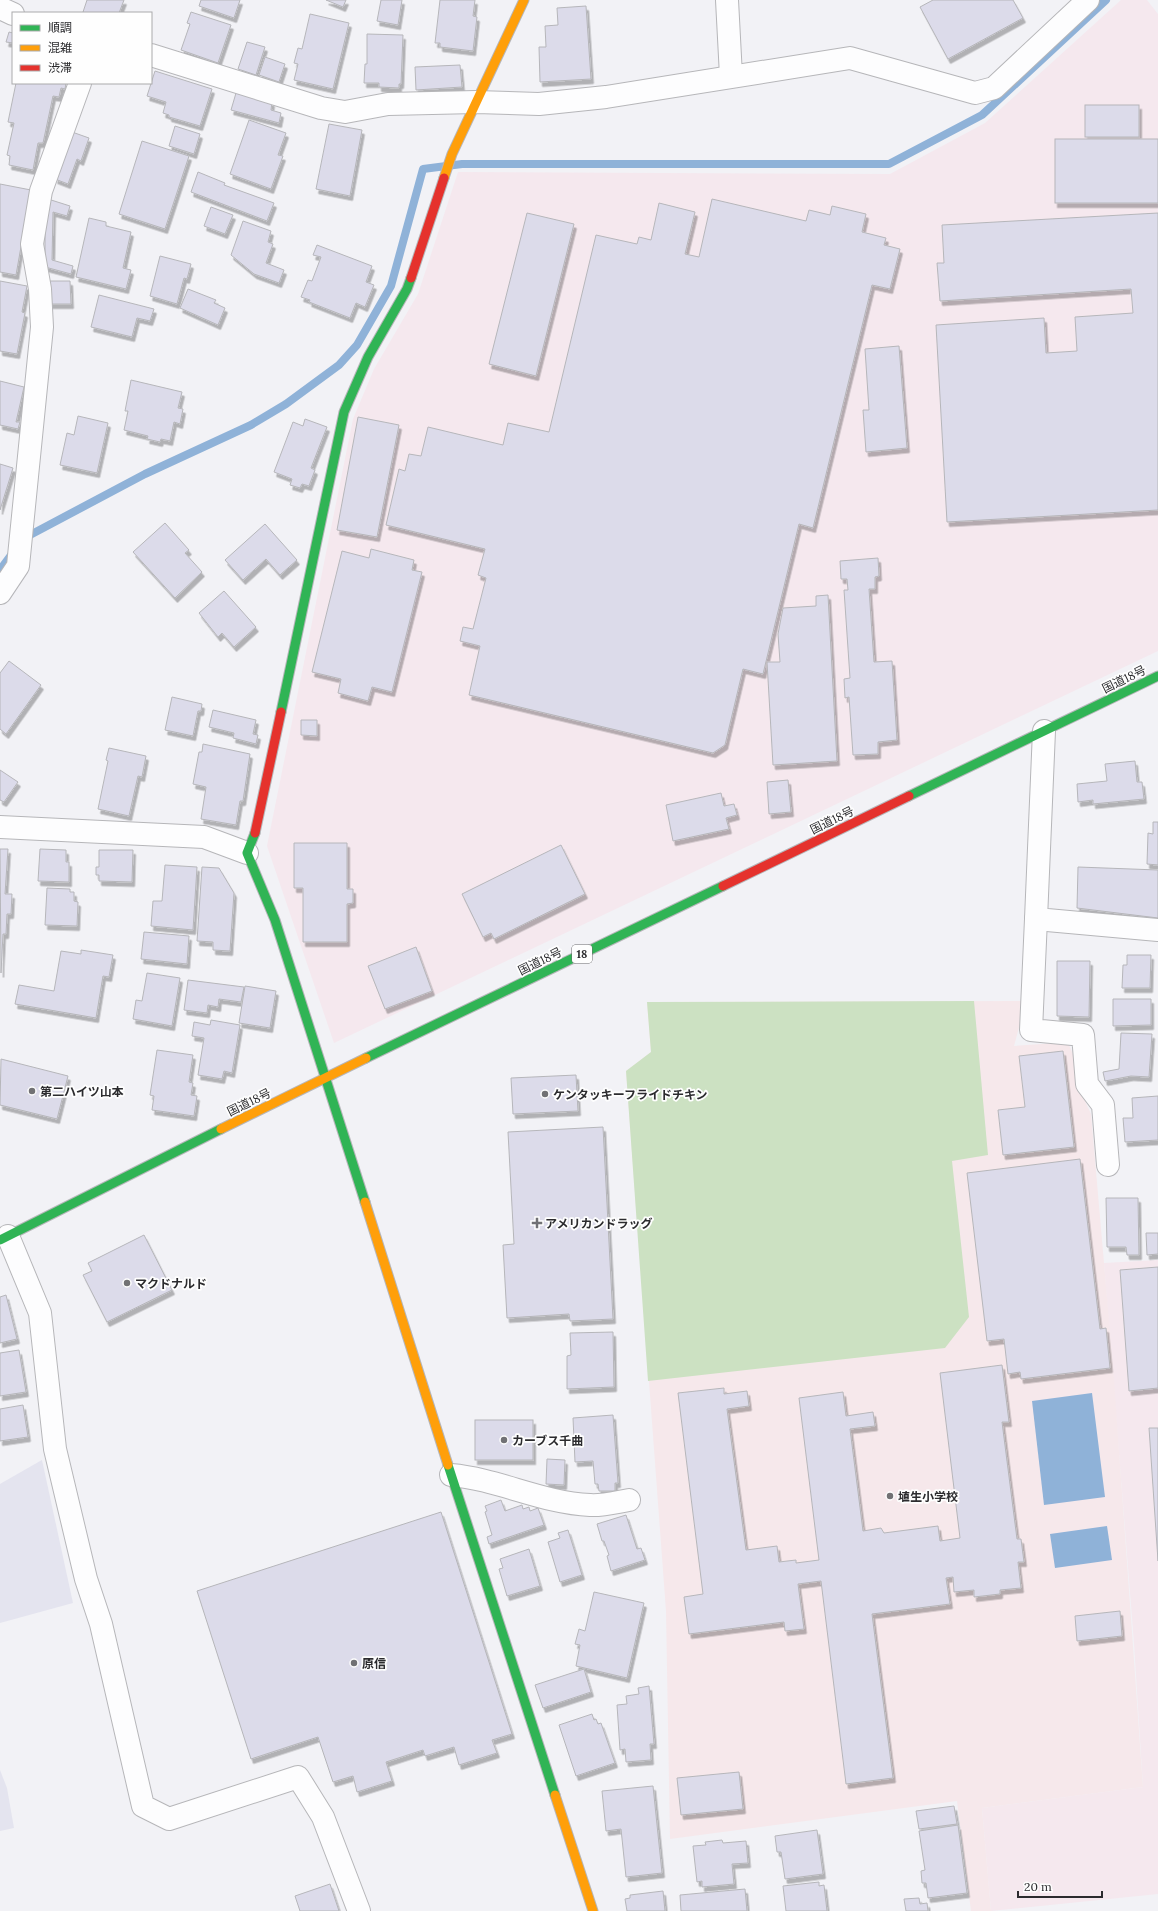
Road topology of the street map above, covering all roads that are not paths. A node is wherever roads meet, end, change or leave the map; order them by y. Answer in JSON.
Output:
{"nodes":[{"id":1,"x":524,"y":0,"type":"edge"},
{"id":2,"x":728,"y":0,"type":"edge"},
{"id":3,"x":1088,"y":0,"type":"edge"},
{"id":4,"x":0,"y":8,"type":"edge"},
{"id":5,"x":12,"y":14,"type":"edge"},
{"id":6,"x":152,"y":55,"type":"edge"},
{"id":7,"x":730,"y":76,"type":"junction"},
{"id":8,"x":80,"y":84,"type":"edge"},
{"id":9,"x":476,"y":102,"type":"junction"},
{"id":10,"x":0,"y":593,"type":"edge"},
{"id":11,"x":1158,"y":676,"type":"edge"},
{"id":12,"x":1044,"y":731,"type":"junction"},
{"id":13,"x":0,"y":827,"type":"edge"},
{"id":14,"x":247,"y":853,"type":"junction"},
{"id":15,"x":1036,"y":919,"type":"junction"},
{"id":16,"x":1158,"y":930,"type":"edge"},
{"id":17,"x":324,"y":1078,"type":"junction"},
{"id":18,"x":1108,"y":1165,"type":"dead end"},
{"id":19,"x":4,"y":1238,"type":"edge"},
{"id":20,"x":451,"y":1475,"type":"junction"},
{"id":21,"x":629,"y":1500,"type":"dead end"},
{"id":22,"x":359,"y":1911,"type":"edge"},
{"id":23,"x":593,"y":1911,"type":"edge"}],
"edges":[{"from":1,"to":9,"type":"main road"},
{"from":2,"to":7,"type":"street"},
{"from":3,"to":7,"type":"street"},
{"from":4,"to":5,"type":"street"},
{"from":6,"to":9,"type":"street"},
{"from":7,"to":9,"type":"street"},
{"from":8,"to":10,"type":"street"},
{"from":9,"to":14,"type":"main road"},
{"from":11,"to":12,"type":"main road","name":"国道18号","number":"18"},
{"from":12,"to":15,"type":"street"},
{"from":12,"to":17,"type":"main road","name":"国道18号","number":"18"},
{"from":13,"to":14,"type":"street"},
{"from":14,"to":17,"type":"main road"},
{"from":15,"to":16,"type":"street"},
{"from":15,"to":18,"type":"street"},
{"from":17,"to":19,"type":"main road","name":"国道18号","number":"18"},
{"from":17,"to":20,"type":"main road"},
{"from":19,"to":22,"type":"street"},
{"from":20,"to":21,"type":"street"},
{"from":20,"to":23,"type":"main road"}]}
